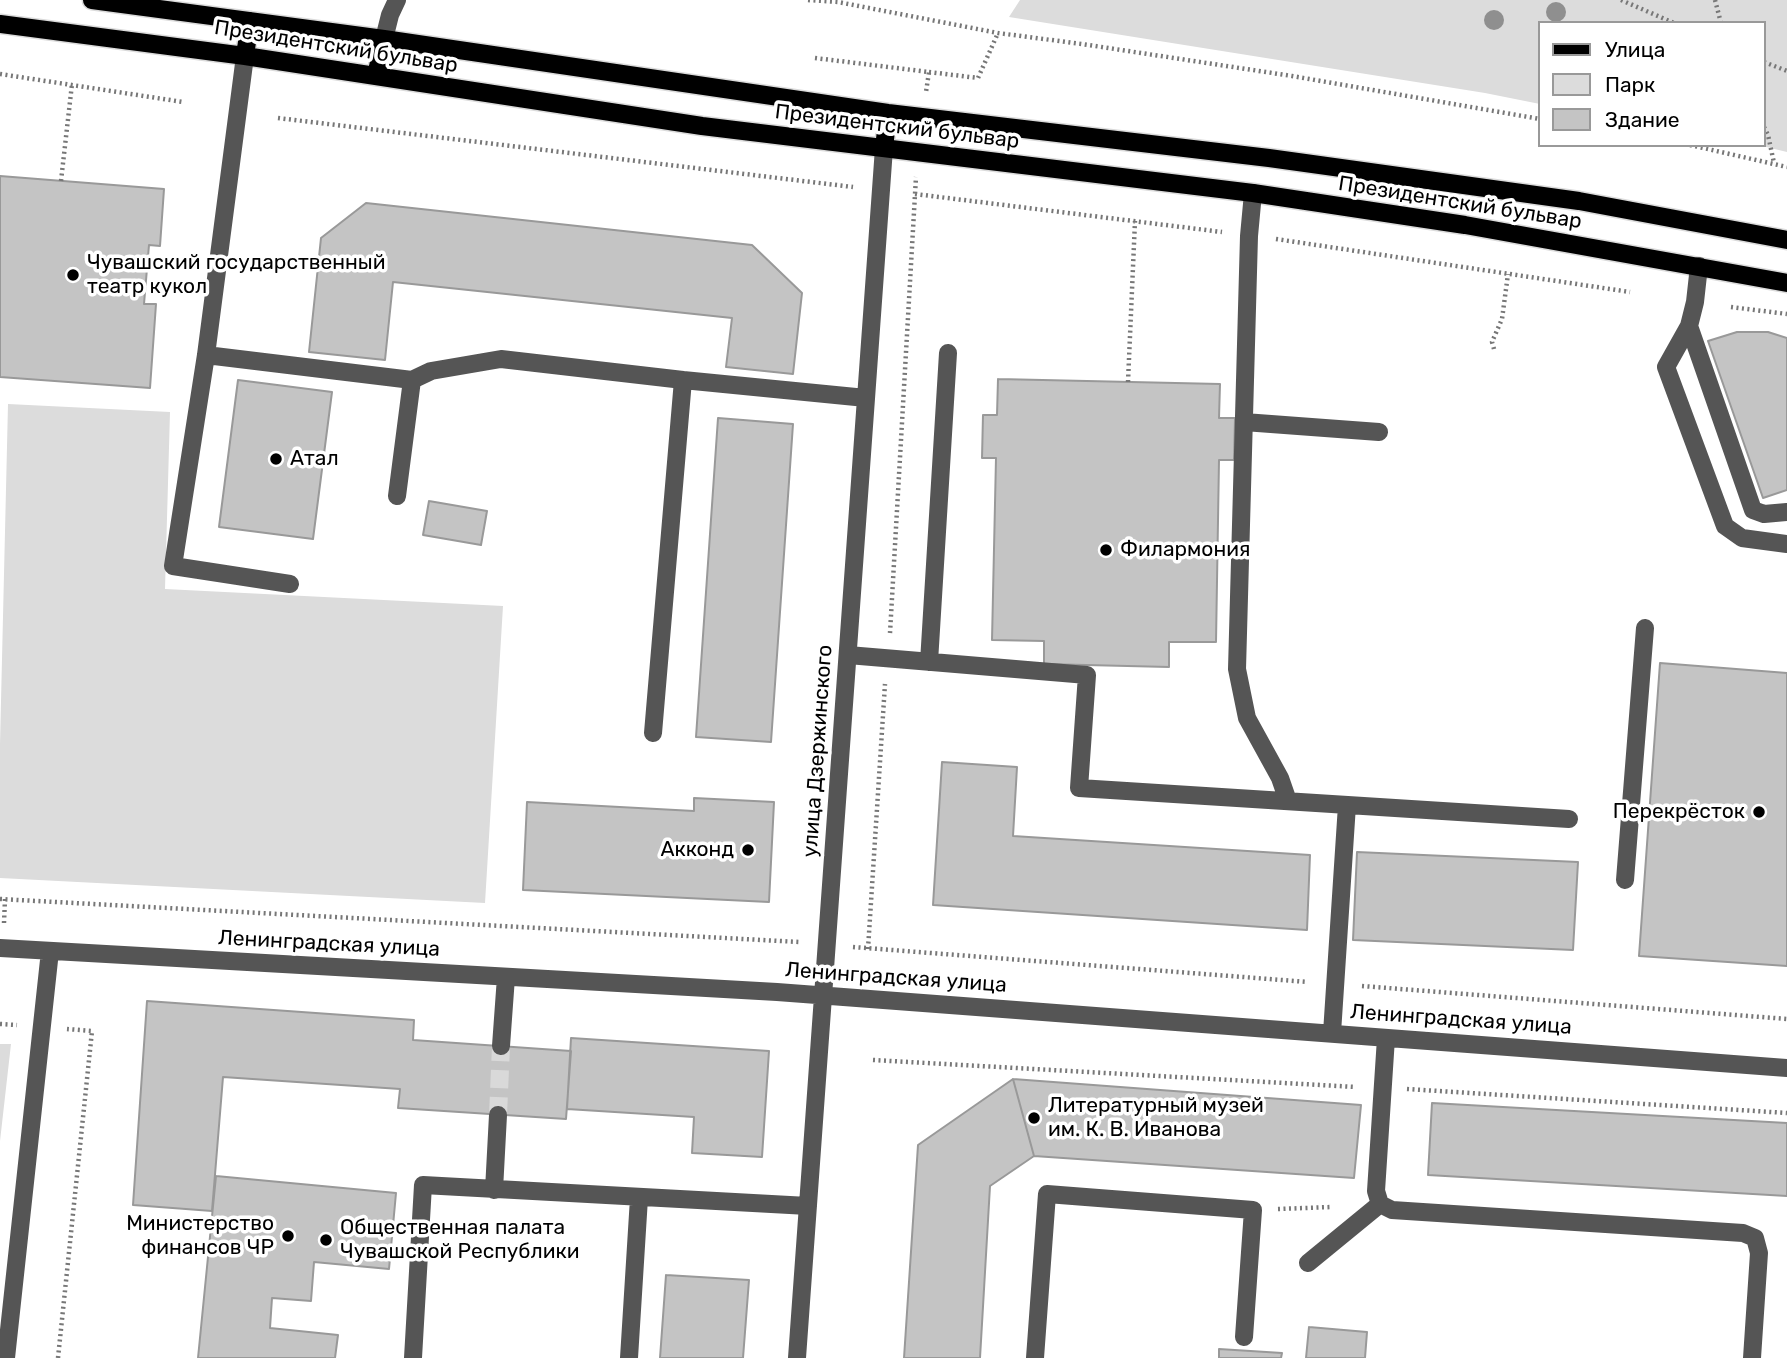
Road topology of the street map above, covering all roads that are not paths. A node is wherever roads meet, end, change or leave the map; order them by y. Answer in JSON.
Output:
{"nodes":[{"id":1,"x":92,"y":0,"type":"edge"},
{"id":2,"x":397,"y":0,"type":"edge"},
{"id":3,"x":250,"y":21,"type":"junction"},
{"id":4,"x":0,"y":24,"type":"edge"},
{"id":5,"x":384,"y":39,"type":"junction"},
{"id":6,"x":245,"y":55,"type":"junction"},
{"id":7,"x":376,"y":76,"type":"junction"},
{"id":8,"x":888,"y":113,"type":"junction"},
{"id":9,"x":884,"y":148,"type":"junction"},
{"id":10,"x":1253,"y":193,"type":"junction"},
{"id":11,"x":1787,"y":240,"type":"edge"},
{"id":12,"x":1699,"y":266,"type":"junction"},
{"id":13,"x":1787,"y":283,"type":"edge"},
{"id":14,"x":1689,"y":326,"type":"junction"},
{"id":15,"x":948,"y":353,"type":"dead end"},
{"id":16,"x":206,"y":355,"type":"junction"},
{"id":17,"x":412,"y":380,"type":"junction"},
{"id":18,"x":683,"y":380,"type":"junction"},
{"id":19,"x":866,"y":398,"type":"junction"},
{"id":20,"x":1244,"y":422,"type":"junction"},
{"id":21,"x":1379,"y":432,"type":"dead end"},
{"id":22,"x":397,"y":496,"type":"dead end"},
{"id":23,"x":1787,"y":512,"type":"edge"},
{"id":24,"x":1787,"y":544,"type":"edge"},
{"id":25,"x":290,"y":584,"type":"dead end"},
{"id":26,"x":1645,"y":628,"type":"dead end"},
{"id":27,"x":848,"y":655,"type":"junction"},
{"id":28,"x":929,"y":662,"type":"junction"},
{"id":29,"x":653,"y":733,"type":"dead end"},
{"id":30,"x":1288,"y":802,"type":"junction"},
{"id":31,"x":1347,"y":805,"type":"junction"},
{"id":32,"x":1569,"y":819,"type":"dead end"},
{"id":33,"x":1625,"y":880,"type":"dead end"},
{"id":34,"x":0,"y":948,"type":"edge"},
{"id":35,"x":50,"y":951,"type":"junction"},
{"id":36,"x":506,"y":976,"type":"junction"},
{"id":37,"x":823,"y":995,"type":"junction"},
{"id":38,"x":1332,"y":1033,"type":"junction"},
{"id":39,"x":1386,"y":1038,"type":"junction"},
{"id":40,"x":501,"y":1046,"type":"tunnel mouth"},
{"id":41,"x":1787,"y":1068,"type":"edge"},
{"id":42,"x":498,"y":1115,"type":"tunnel mouth"},
{"id":43,"x":494,"y":1190,"type":"junction"},
{"id":44,"x":1378,"y":1197,"type":"junction"},
{"id":45,"x":639,"y":1198,"type":"junction"},
{"id":46,"x":808,"y":1206,"type":"junction"},
{"id":47,"x":1308,"y":1263,"type":"dead end"},
{"id":48,"x":1244,"y":1337,"type":"dead end"},
{"id":49,"x":6,"y":1358,"type":"edge"},
{"id":50,"x":413,"y":1358,"type":"edge"},
{"id":51,"x":629,"y":1358,"type":"edge"},
{"id":52,"x":797,"y":1358,"type":"edge"},
{"id":53,"x":1035,"y":1358,"type":"edge"},
{"id":54,"x":1752,"y":1358,"type":"edge"}],
"edges":[{"from":1,"to":3,"type":"main road","name":"Президентский бульвар"},
{"from":2,"to":5,"type":"street"},
{"from":3,"to":5,"type":"main road","name":"Президентский бульвар"},
{"from":3,"to":6,"type":"main road"},
{"from":4,"to":6,"type":"main road","name":"Президентский бульвар"},
{"from":5,"to":7,"type":"main road"},
{"from":5,"to":8,"type":"main road","name":"Президентский бульвар"},
{"from":6,"to":7,"type":"main road","name":"Президентский бульвар"},
{"from":6,"to":16,"type":"street"},
{"from":7,"to":9,"type":"main road","name":"Президентский бульвар"},
{"from":8,"to":9,"type":"main road"},
{"from":8,"to":11,"type":"main road","name":"Президентский бульвар"},
{"from":9,"to":10,"type":"main road","name":"Президентский бульвар"},
{"from":9,"to":19,"type":"street","name":"улица Дзержинского"},
{"from":10,"to":12,"type":"main road","name":"Президентский бульвар"},
{"from":10,"to":20,"type":"street"},
{"from":12,"to":13,"type":"main road","name":"Президентский бульвар"},
{"from":12,"to":14,"type":"street"},
{"from":14,"to":23,"type":"street"},
{"from":14,"to":24,"type":"street"},
{"from":15,"to":28,"type":"street"},
{"from":16,"to":17,"type":"street"},
{"from":16,"to":25,"type":"street"},
{"from":17,"to":18,"type":"street"},
{"from":17,"to":22,"type":"street"},
{"from":18,"to":19,"type":"street"},
{"from":18,"to":29,"type":"street"},
{"from":19,"to":27,"type":"street","name":"улица Дзержинского"},
{"from":20,"to":21,"type":"street"},
{"from":20,"to":30,"type":"street"},
{"from":26,"to":33,"type":"street"},
{"from":27,"to":28,"type":"street"},
{"from":27,"to":37,"type":"street","name":"улица Дзержинского"},
{"from":28,"to":30,"type":"street"},
{"from":30,"to":31,"type":"street"},
{"from":31,"to":32,"type":"street"},
{"from":31,"to":38,"type":"street"},
{"from":34,"to":35,"type":"street","name":"Ленинградская улица"},
{"from":35,"to":36,"type":"street","name":"Ленинградская улица"},
{"from":35,"to":49,"type":"street"},
{"from":36,"to":37,"type":"street","name":"Ленинградская улица"},
{"from":36,"to":40,"type":"street"},
{"from":37,"to":38,"type":"street","name":"Ленинградская улица"},
{"from":37,"to":46,"type":"street","name":"улица Дзержинского"},
{"from":38,"to":39,"type":"street","name":"Ленинградская улица"},
{"from":39,"to":41,"type":"street","name":"Ленинградская улица"},
{"from":39,"to":44,"type":"street"},
{"from":42,"to":43,"type":"street"},
{"from":43,"to":45,"type":"street"},
{"from":43,"to":50,"type":"street"},
{"from":44,"to":47,"type":"street"},
{"from":44,"to":54,"type":"street"},
{"from":45,"to":46,"type":"street"},
{"from":45,"to":51,"type":"street"},
{"from":46,"to":52,"type":"street","name":"улица Дзержинского"},
{"from":48,"to":53,"type":"street"}]}
